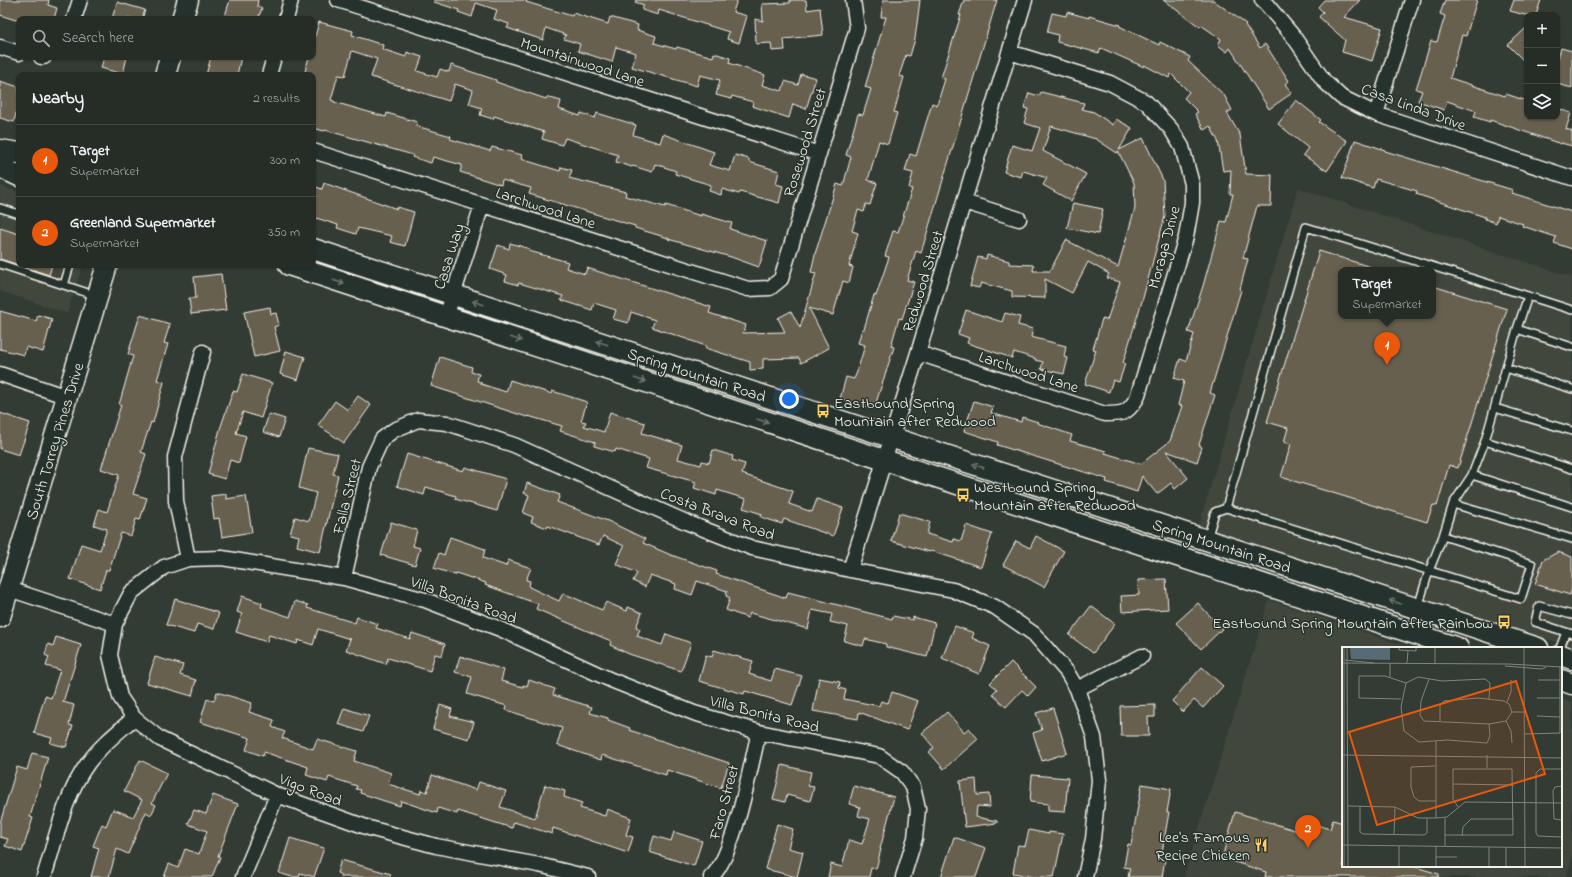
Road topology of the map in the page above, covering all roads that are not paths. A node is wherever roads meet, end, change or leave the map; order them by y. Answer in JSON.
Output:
{"nodes":[{"id":1,"x":80,"y":0,"type":"edge"},
{"id":2,"x":188,"y":0,"type":"edge"},
{"id":3,"x":291,"y":0,"type":"edge"},
{"id":4,"x":338,"y":0,"type":"edge"},
{"id":5,"x":853,"y":0,"type":"edge"},
{"id":6,"x":1025,"y":0,"type":"edge"},
{"id":7,"x":1262,"y":0,"type":"edge"},
{"id":8,"x":1412,"y":0,"type":"edge"},
{"id":9,"x":75,"y":16,"type":"edge"},
{"id":10,"x":183,"y":16,"type":"edge"},
{"id":11,"x":287,"y":16,"type":"edge"},
{"id":12,"x":0,"y":47,"type":"edge"},
{"id":13,"x":16,"y":52,"type":"edge"},
{"id":14,"x":1009,"y":52,"type":"junction"},
{"id":15,"x":169,"y":60,"type":"edge"},
{"id":16,"x":273,"y":60,"type":"edge"},
{"id":17,"x":166,"y":72,"type":"edge"},
{"id":18,"x":270,"y":72,"type":"edge"},
{"id":19,"x":1376,"y":114,"type":"junction"},
{"id":20,"x":0,"y":150,"type":"edge"},
{"id":21,"x":316,"y":152,"type":"edge"},
{"id":22,"x":16,"y":153,"type":"edge"},
{"id":23,"x":818,"y":154,"type":"junction"},
{"id":24,"x":0,"y":167,"type":"edge"},
{"id":25,"x":16,"y":175,"type":"edge"},
{"id":26,"x":1572,"y":178,"type":"edge"},
{"id":27,"x":964,"y":202,"type":"junction"},
{"id":28,"x":482,"y":205,"type":"junction"},
{"id":29,"x":0,"y":208,"type":"edge"},
{"id":30,"x":16,"y":213,"type":"edge"},
{"id":31,"x":1019,"y":219,"type":"dead end"},
{"id":32,"x":316,"y":250,"type":"edge"},
{"id":33,"x":0,"y":264,"type":"edge"},
{"id":34,"x":1435,"y":267,"type":"edge"},
{"id":35,"x":1436,"y":267,"type":"edge"},
{"id":36,"x":69,"y":268,"type":"edge"},
{"id":37,"x":106,"y":268,"type":"edge"},
{"id":38,"x":298,"y":268,"type":"edge"},
{"id":39,"x":64,"y":285,"type":"junction"},
{"id":40,"x":770,"y":288,"type":"joint"},
{"id":41,"x":453,"y":294,"type":"junction"},
{"id":42,"x":98,"y":296,"type":"junction"},
{"id":43,"x":1528,"y":296,"type":"junction"},
{"id":44,"x":1572,"y":310,"type":"edge"},
{"id":45,"x":446,"y":317,"type":"junction"},
{"id":46,"x":1517,"y":329,"type":"junction"},
{"id":47,"x":1572,"y":347,"type":"edge"},
{"id":48,"x":203,"y":352,"type":"dead end"},
{"id":49,"x":918,"y":353,"type":"junction"},
{"id":50,"x":1506,"y":368,"type":"junction"},
{"id":51,"x":0,"y":374,"type":"edge"},
{"id":52,"x":1572,"y":389,"type":"edge"},
{"id":53,"x":67,"y":397,"type":"junction"},
{"id":54,"x":1495,"y":408,"type":"junction"},
{"id":55,"x":1129,"y":410,"type":"joint"},
{"id":56,"x":394,"y":430,"type":"joint"},
{"id":57,"x":1572,"y":431,"type":"edge"},
{"id":58,"x":892,"y":438,"type":"junction"},
{"id":59,"x":1486,"y":441,"type":"junction"},
{"id":60,"x":884,"y":460,"type":"junction"},
{"id":61,"x":1572,"y":469,"type":"edge"},
{"id":62,"x":1472,"y":475,"type":"junction"},
{"id":63,"x":1453,"y":504,"type":"junction"},
{"id":64,"x":1572,"y":507,"type":"edge"},
{"id":65,"x":1226,"y":508,"type":"junction"},
{"id":66,"x":1114,"y":536,"type":"junction"},
{"id":67,"x":1443,"y":536,"type":"junction"},
{"id":68,"x":1572,"y":539,"type":"edge"},
{"id":69,"x":1207,"y":540,"type":"junction"},
{"id":70,"x":188,"y":559,"type":"junction"},
{"id":71,"x":850,"y":570,"type":"junction"},
{"id":72,"x":1429,"y":571,"type":"junction"},
{"id":73,"x":344,"y":578,"type":"junction"},
{"id":74,"x":1336,"y":582,"type":"junction"},
{"id":75,"x":9,"y":589,"type":"junction"},
{"id":76,"x":1291,"y":594,"type":"junction"},
{"id":77,"x":1418,"y":609,"type":"junction"},
{"id":78,"x":1572,"y":615,"type":"edge"},
{"id":79,"x":0,"y":617,"type":"edge"},
{"id":80,"x":115,"y":624,"type":"junction"},
{"id":81,"x":1569,"y":633,"type":"edge"},
{"id":82,"x":1455,"y":647,"type":"edge"},
{"id":83,"x":1535,"y":647,"type":"edge"},
{"id":84,"x":1561,"y":647,"type":"edge"},
{"id":85,"x":1562,"y":655,"type":"edge"},
{"id":86,"x":1142,"y":656,"type":"dead end"},
{"id":87,"x":1572,"y":659,"type":"edge"},
{"id":88,"x":1562,"y":680,"type":"edge"},
{"id":89,"x":1572,"y":684,"type":"edge"},
{"id":90,"x":1077,"y":689,"type":"junction"},
{"id":91,"x":134,"y":718,"type":"junction"},
{"id":92,"x":759,"y":732,"type":"junction"},
{"id":93,"x":277,"y":795,"type":"junction"},
{"id":94,"x":44,"y":877,"type":"edge"},
{"id":95,"x":243,"y":877,"type":"edge"},
{"id":96,"x":588,"y":877,"type":"edge"},
{"id":97,"x":711,"y":877,"type":"edge"},
{"id":98,"x":903,"y":877,"type":"edge"},
{"id":99,"x":1085,"y":877,"type":"edge"}],
"edges":[{"from":1,"to":9,"type":"street"},
{"from":2,"to":10,"type":"main road"},
{"from":3,"to":11,"type":"street"},
{"from":4,"to":23,"type":"street","name":"Mountainwood Lane"},
{"from":5,"to":23,"type":"street","name":"Rosewood Street"},
{"from":6,"to":14,"type":"street","name":"Redwood Street"},
{"from":7,"to":19,"type":"street","name":"Casa Linda Drive"},
{"from":8,"to":19,"type":"street"},
{"from":12,"to":13,"type":"street"},
{"from":14,"to":27,"type":"street","name":"Redwood Street"},
{"from":14,"to":55,"type":"street","name":"Moraga Drive"},
{"from":15,"to":17,"type":"main road"},
{"from":16,"to":18,"type":"street"},
{"from":19,"to":26,"type":"street","name":"Casa Linda Drive"},
{"from":20,"to":22,"type":"main road"},
{"from":21,"to":28,"type":"street","name":"Larchwood Lane"},
{"from":23,"to":40,"type":"street","name":"Rosewood Street"},
{"from":24,"to":25,"type":"main road"},
{"from":27,"to":31,"type":"street"},
{"from":27,"to":49,"type":"street","name":"Redwood Street"},
{"from":28,"to":40,"type":"street","name":"Larchwood Lane"},
{"from":28,"to":41,"type":"street","name":"Casa Way"},
{"from":29,"to":30,"type":"lane"},
{"from":32,"to":41,"type":"main road","name":"Spring Mountain Road"},
{"from":33,"to":39,"type":"lane"},
{"from":34,"to":65,"type":"lane"},
{"from":35,"to":43,"type":"lane"},
{"from":36,"to":39,"type":"lane"},
{"from":37,"to":42,"type":"main road","name":"South Torrey Pines Drive"},
{"from":38,"to":45,"type":"main road","name":"Spring Mountain Road","one_way":true},
{"from":39,"to":42,"type":"lane"},
{"from":41,"to":45,"type":"street","name":"Casa Way"},
{"from":58,"to":41,"type":"main road","name":"Spring Mountain Road","one_way":true},
{"from":42,"to":53,"type":"main road","name":"South Torrey Pines Drive"},
{"from":43,"to":44,"type":"lane"},
{"from":43,"to":46,"type":"lane"},
{"from":45,"to":60,"type":"main road","name":"Spring Mountain Road","one_way":true},
{"from":46,"to":47,"type":"lane"},
{"from":46,"to":50,"type":"lane"},
{"from":48,"to":70,"type":"street"},
{"from":49,"to":55,"type":"street","name":"Larchwood Lane"},
{"from":49,"to":58,"type":"street","name":"Redwood Street"},
{"from":50,"to":52,"type":"lane"},
{"from":50,"to":54,"type":"lane"},
{"from":51,"to":53,"type":"street"},
{"from":53,"to":75,"type":"main road","name":"South Torrey Pines Drive"},
{"from":54,"to":57,"type":"lane"},
{"from":54,"to":59,"type":"lane"},
{"from":56,"to":71,"type":"street","name":"Costa Brava Road"},
{"from":56,"to":73,"type":"street","name":"Falla Street"},
{"from":58,"to":60,"type":"street","name":"Redwood Street"},
{"from":69,"to":58,"type":"main road","name":"Spring Mountain Road","one_way":true},
{"from":59,"to":61,"type":"lane"},
{"from":59,"to":62,"type":"lane"},
{"from":60,"to":66,"type":"main road","name":"Spring Mountain Road"},
{"from":60,"to":71,"type":"street","name":"Redwood Street"},
{"from":62,"to":63,"type":"lane"},
{"from":62,"to":64,"type":"lane"},
{"from":63,"to":67,"type":"lane"},
{"from":63,"to":68,"type":"lane"},
{"from":65,"to":69,"type":"lane"},
{"from":65,"to":72,"type":"lane"},
{"from":66,"to":69,"type":"main road"},
{"from":66,"to":76,"type":"main road","name":"Spring Mountain Road"},
{"from":67,"to":72,"type":"lane"},
{"from":67,"to":72,"type":"lane"},
{"from":69,"to":74,"type":"main road","name":"Spring Mountain Road"},
{"from":70,"to":73,"type":"street","name":"Villa Bonita Road"},
{"from":70,"to":80,"type":"street","name":"Villa Bonita Road"},
{"from":71,"to":90,"type":"street","name":"Costa Brava Road"},
{"from":72,"to":77,"type":"lane"},
{"from":73,"to":92,"type":"street","name":"Villa Bonita Road"},
{"from":74,"to":76,"type":"main road"},
{"from":77,"to":74,"type":"main road","name":"Spring Mountain Road","one_way":true},
{"from":75,"to":79,"type":"main road","name":"South Torrey Pines Drive"},
{"from":75,"to":80,"type":"street"},
{"from":76,"to":82,"type":"main road","name":"Spring Mountain Road"},
{"from":77,"to":83,"type":"main road","name":"Spring Mountain Road"},
{"from":78,"to":81,"type":"lane"},
{"from":80,"to":91,"type":"street","name":"Vigo Road"},
{"from":81,"to":84,"type":"lane"},
{"from":85,"to":87,"type":"main road"},
{"from":86,"to":90,"type":"street"},
{"from":88,"to":89,"type":"main road"},
{"from":90,"to":99,"type":"street","name":"Costa Brava Road"},
{"from":91,"to":93,"type":"street","name":"Vigo Road"},
{"from":91,"to":94,"type":"street"},
{"from":92,"to":97,"type":"street","name":"Faro Street"},
{"from":92,"to":98,"type":"street","name":"Villa Bonita Road"},
{"from":93,"to":95,"type":"street"},
{"from":93,"to":96,"type":"street","name":"Vigo Road"}]}
